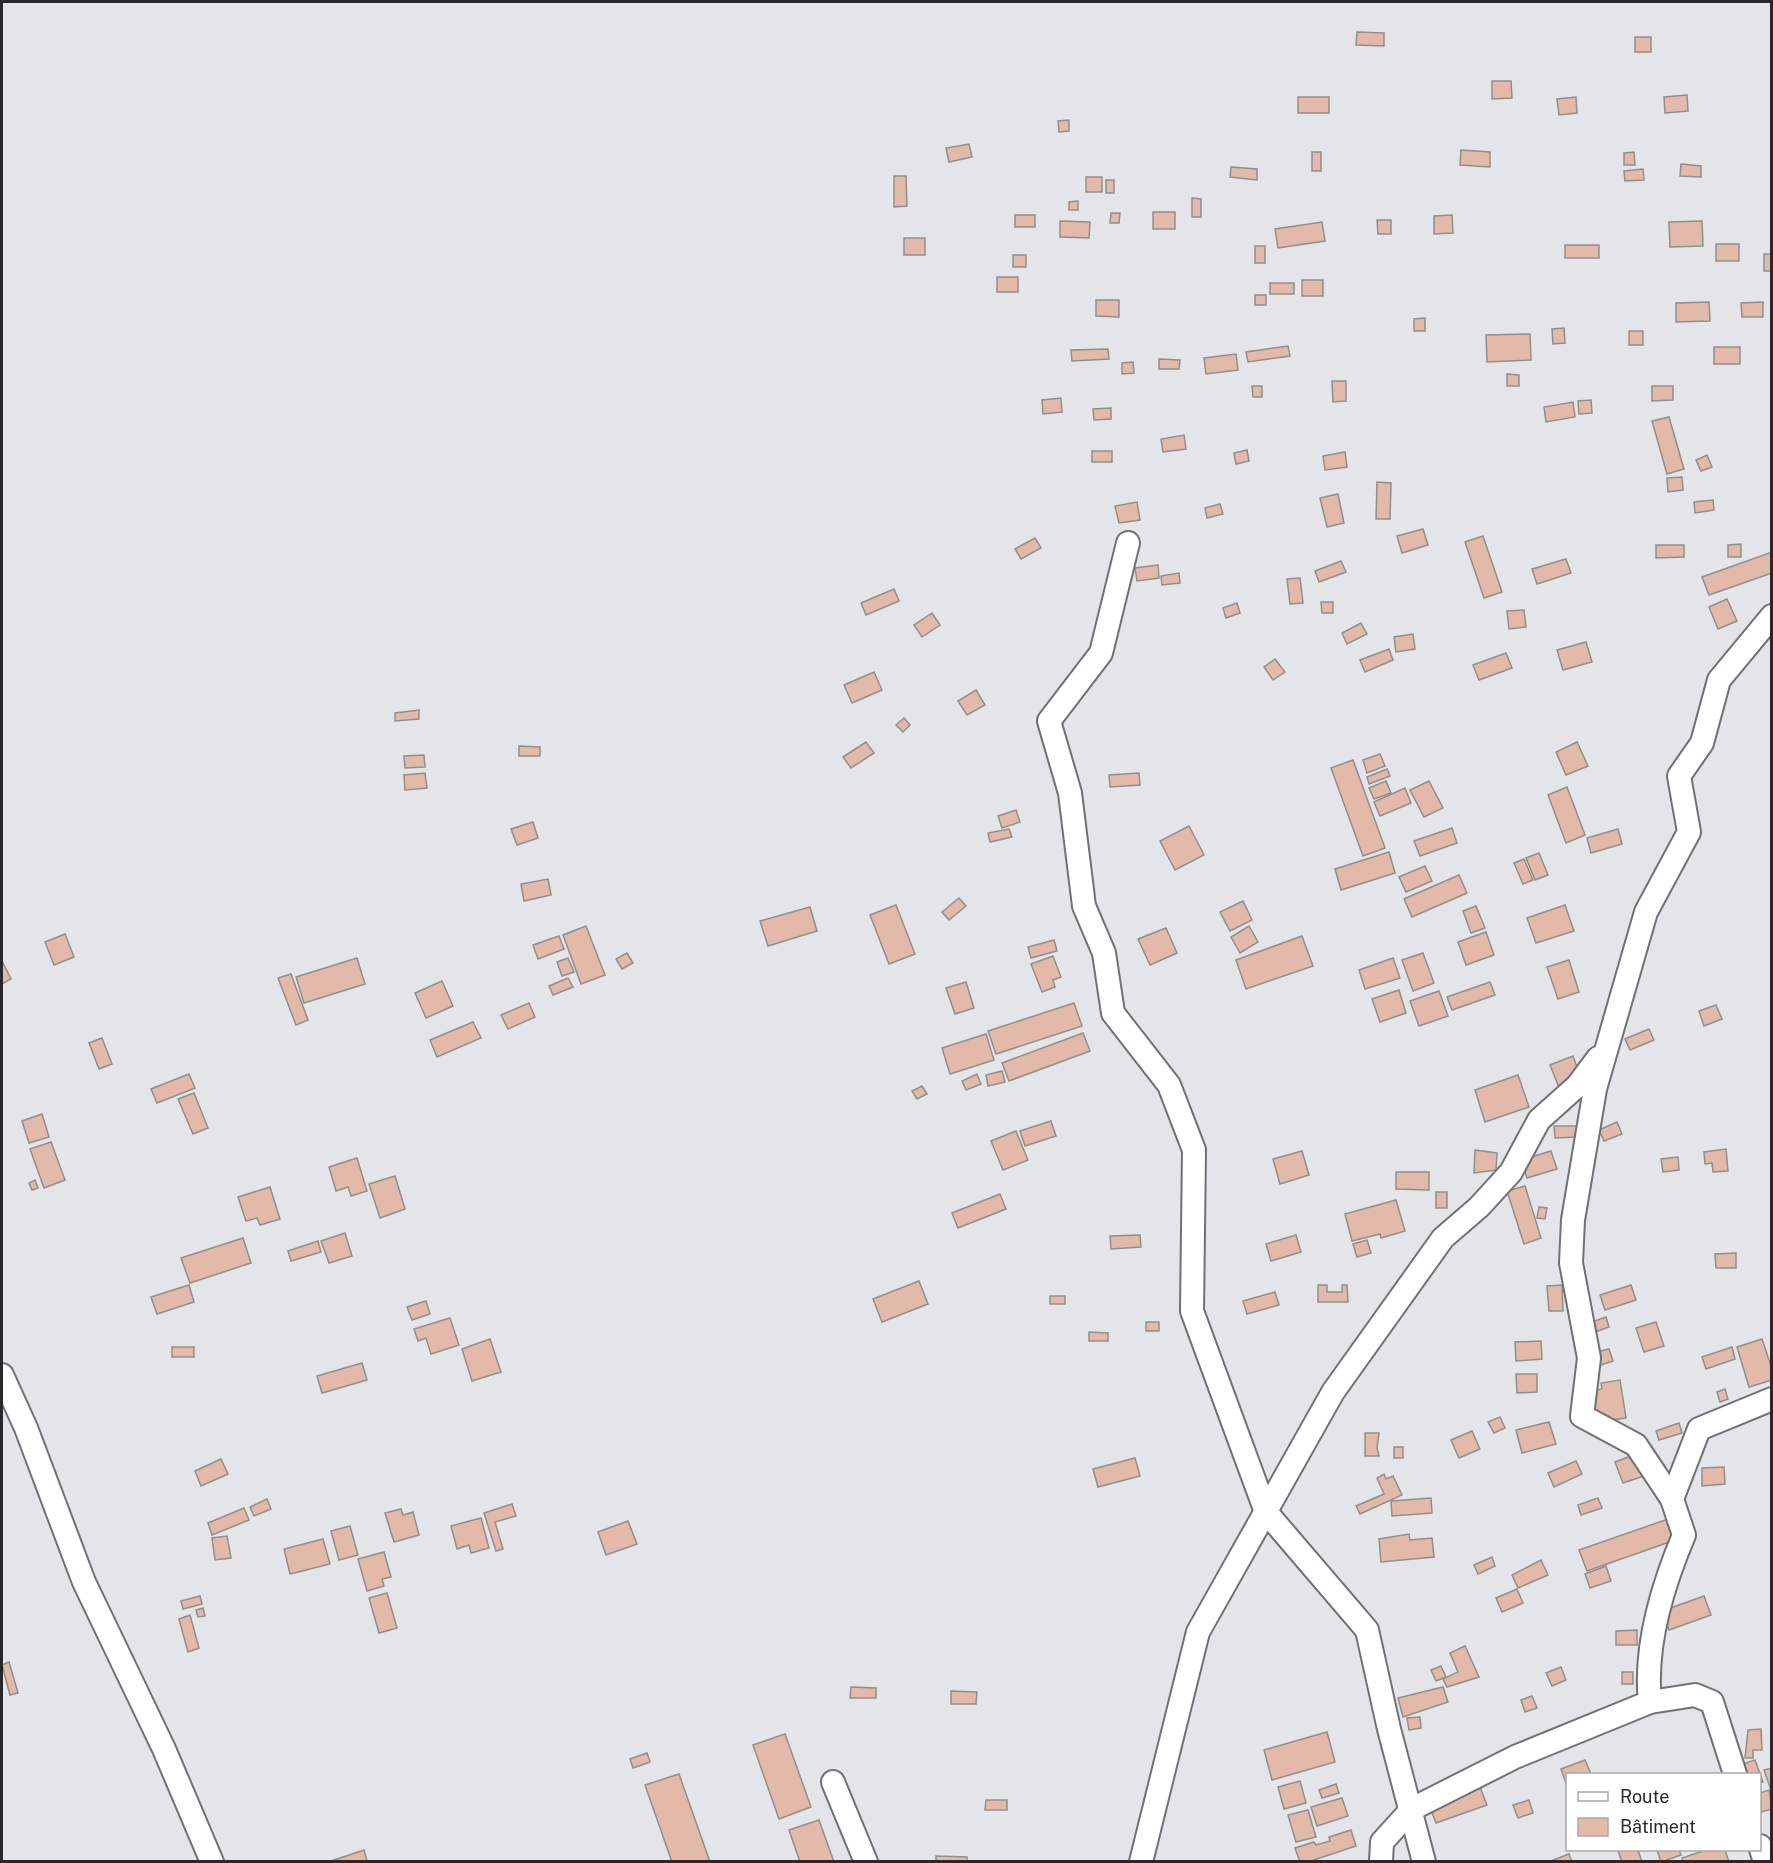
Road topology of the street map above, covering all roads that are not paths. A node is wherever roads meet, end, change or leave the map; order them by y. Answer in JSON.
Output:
{"nodes":[{"id":1,"x":1128,"y":543,"type":"dead end"},
{"id":2,"x":1772,"y":616,"type":"edge"},
{"id":3,"x":1610,"y":1042,"type":"junction"},
{"id":4,"x":2,"y":1375,"type":"edge"},
{"id":5,"x":1772,"y":1399,"type":"edge"},
{"id":6,"x":1672,"y":1499,"type":"junction"},
{"id":7,"x":1266,"y":1512,"type":"junction"},
{"id":8,"x":1650,"y":1702,"type":"junction"},
{"id":9,"x":1735,"y":1773,"type":"edge"},
{"id":10,"x":832,"y":1782,"type":"dead end"},
{"id":11,"x":1412,"y":1809,"type":"junction"},
{"id":12,"x":212,"y":1862,"type":"edge"},
{"id":13,"x":866,"y":1862,"type":"edge"},
{"id":14,"x":1141,"y":1862,"type":"edge"},
{"id":15,"x":1381,"y":1862,"type":"edge"},
{"id":16,"x":1424,"y":1862,"type":"edge"}],
"edges":[{"from":1,"to":7,"type":"street"},
{"from":2,"to":3,"type":"street"},
{"from":3,"to":6,"type":"street"},
{"from":3,"to":7,"type":"street"},
{"from":4,"to":12,"type":"street"},
{"from":5,"to":6,"type":"street"},
{"from":6,"to":8,"type":"street"},
{"from":7,"to":11,"type":"street"},
{"from":7,"to":14,"type":"street"},
{"from":8,"to":9,"type":"street"},
{"from":8,"to":11,"type":"street"},
{"from":10,"to":13,"type":"street"},
{"from":11,"to":15,"type":"street"},
{"from":11,"to":16,"type":"street"}]}
